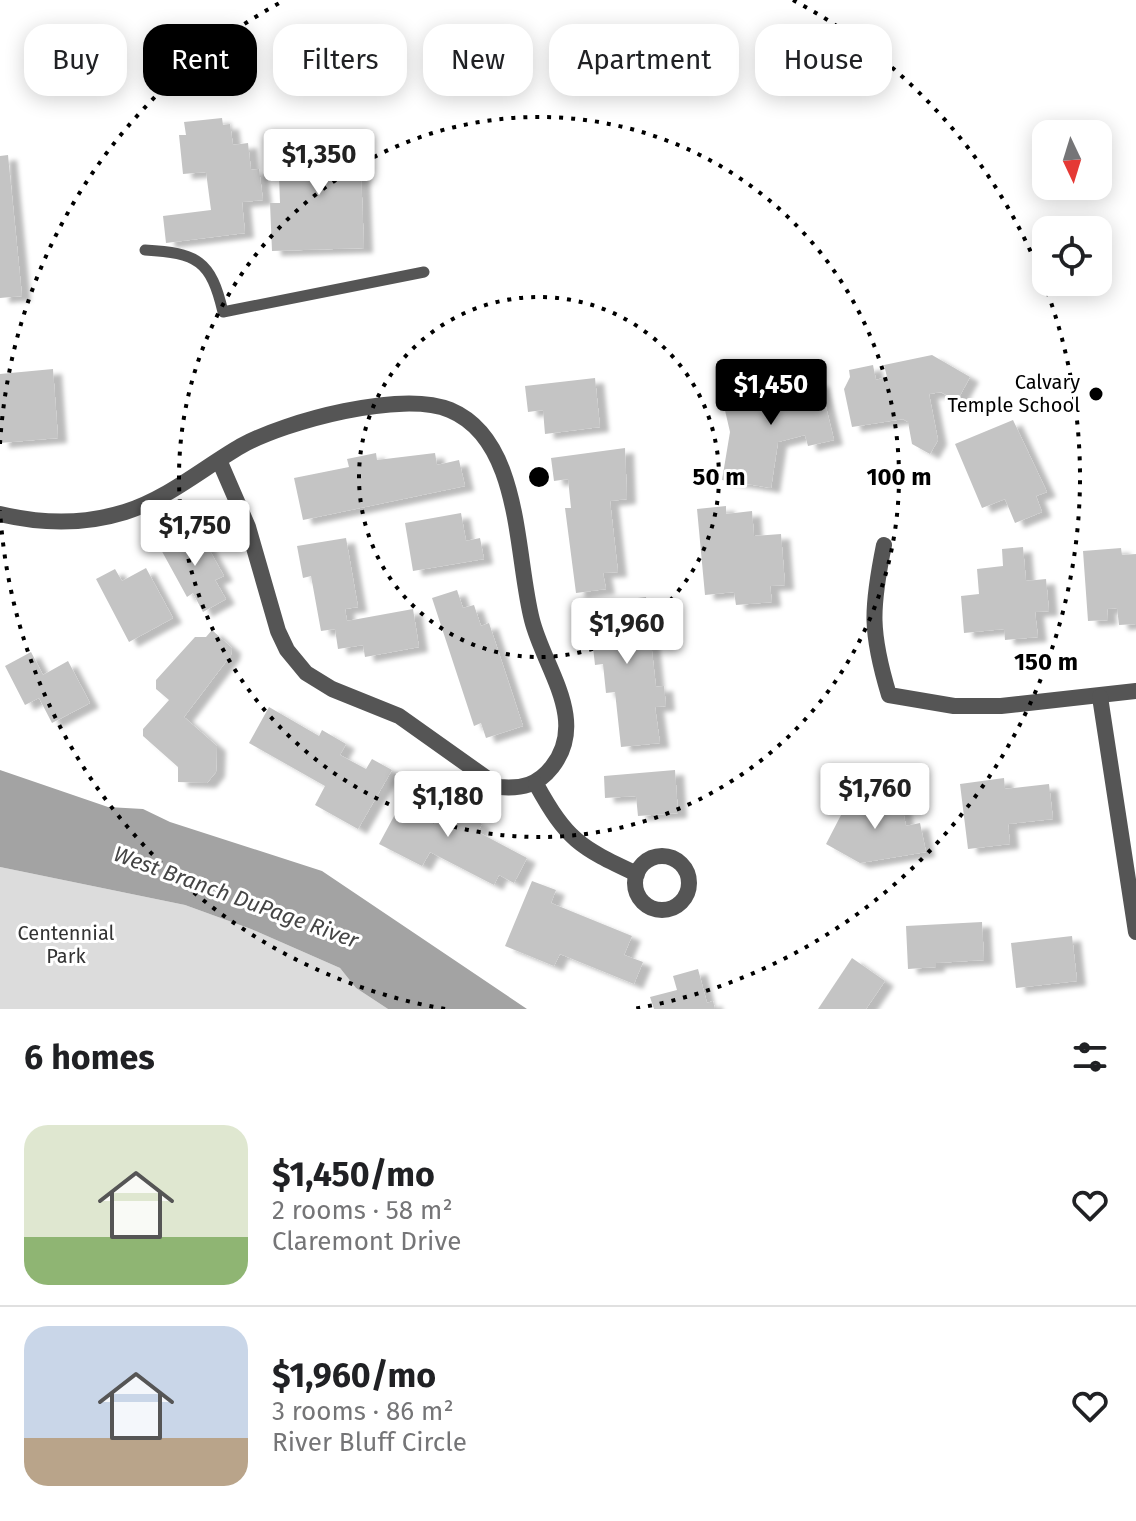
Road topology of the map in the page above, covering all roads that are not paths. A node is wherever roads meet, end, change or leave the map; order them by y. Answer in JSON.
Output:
{"nodes":[{"id":1,"x":145,"y":250,"type":"dead end"},
{"id":2,"x":424,"y":272,"type":"dead end"},
{"id":3,"x":219,"y":460,"type":"junction"},
{"id":4,"x":0,"y":514,"type":"edge"},
{"id":5,"x":884,"y":545,"type":"dead end"},
{"id":6,"x":1136,"y":691,"type":"edge"},
{"id":7,"x":1100,"y":697,"type":"junction"},
{"id":8,"x":536,"y":784,"type":"junction"},
{"id":9,"x":637,"y":874,"type":"dead end"},
{"id":10,"x":1136,"y":932,"type":"edge"}],
"edges":[{"from":1,"to":2,"type":"lane"},
{"from":3,"to":4,"type":"street"},
{"from":3,"to":8,"type":"street"},
{"from":3,"to":8,"type":"street"},
{"from":5,"to":7,"type":"street"},
{"from":6,"to":7,"type":"street"},
{"from":7,"to":10,"type":"street"},
{"from":8,"to":9,"type":"street"}]}
